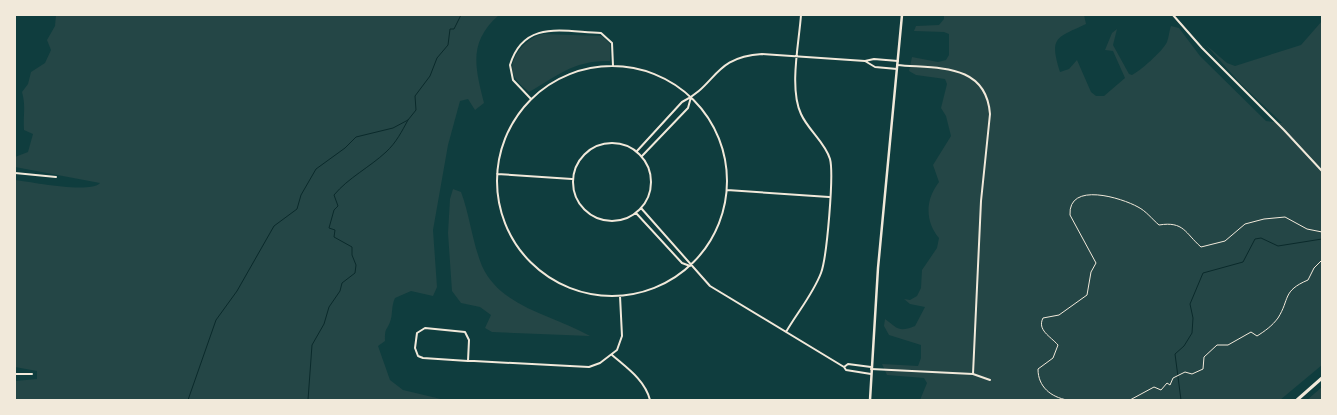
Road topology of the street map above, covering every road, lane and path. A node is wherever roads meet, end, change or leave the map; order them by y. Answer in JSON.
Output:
{"nodes":[{"id":1,"x":801,"y":15,"type":"edge"},
{"id":2,"x":902,"y":15,"type":"edge"},
{"id":3,"x":1173,"y":15,"type":"edge"},
{"id":4,"x":798,"y":56,"type":"junction"},
{"id":5,"x":898,"y":61,"type":"junction"},
{"id":6,"x":864,"y":62,"type":"junction"},
{"id":7,"x":613,"y":66,"type":"junction"},
{"id":8,"x":897,"y":67,"type":"junction"},
{"id":9,"x":691,"y":98,"type":"junction"},
{"id":10,"x":531,"y":99,"type":"junction"},
{"id":11,"x":637,"y":151,"type":"junction"},
{"id":12,"x":642,"y":156,"type":"junction"},
{"id":13,"x":1322,"y":171,"type":"edge"},
{"id":14,"x":15,"y":173,"type":"edge"},
{"id":15,"x":497,"y":174,"type":"junction"},
{"id":16,"x":56,"y":177,"type":"dead end"},
{"id":17,"x":572,"y":179,"type":"junction"},
{"id":18,"x":727,"y":190,"type":"junction"},
{"id":19,"x":829,"y":197,"type":"junction"},
{"id":20,"x":642,"y":208,"type":"junction"},
{"id":21,"x":636,"y":213,"type":"junction"},
{"id":22,"x":1322,"y":232,"type":"edge"},
{"id":23,"x":1322,"y":260,"type":"edge"},
{"id":24,"x":690,"y":266,"type":"junction"},
{"id":25,"x":620,"y":296,"type":"junction"},
{"id":26,"x":786,"y":332,"type":"junction"},
{"id":27,"x":612,"y":355,"type":"junction"},
{"id":28,"x":468,"y":361,"type":"junction"},
{"id":29,"x":844,"y":367,"type":"junction"},
{"id":30,"x":871,"y":368,"type":"junction"},
{"id":31,"x":15,"y":374,"type":"edge"},
{"id":32,"x":32,"y":374,"type":"dead end"},
{"id":33,"x":871,"y":374,"type":"junction"},
{"id":34,"x":973,"y":374,"type":"junction"},
{"id":35,"x":1322,"y":378,"type":"edge"},
{"id":36,"x":990,"y":380,"type":"dead end"},
{"id":37,"x":650,"y":400,"type":"edge"},
{"id":38,"x":870,"y":400,"type":"edge"},
{"id":39,"x":1067,"y":400,"type":"edge"},
{"id":40,"x":1130,"y":400,"type":"edge"},
{"id":41,"x":1297,"y":400,"type":"edge"}],
"edges":[{"from":1,"to":4,"type":"street"},
{"from":2,"to":5,"type":"street"},
{"from":3,"to":13,"type":"street"},
{"from":4,"to":6,"type":"street"},
{"from":4,"to":9,"type":"street"},
{"from":4,"to":19,"type":"street"},
{"from":5,"to":6,"type":"street"},
{"from":5,"to":8,"type":"street"},
{"from":6,"to":8,"type":"street"},
{"from":7,"to":9,"type":"street"},
{"from":7,"to":10,"type":"street"},
{"from":7,"to":10,"type":"street"},
{"from":8,"to":30,"type":"street"},
{"from":8,"to":34,"type":"street"},
{"from":9,"to":11,"type":"street"},
{"from":9,"to":12,"type":"street"},
{"from":9,"to":18,"type":"street"},
{"from":10,"to":15,"type":"street"},
{"from":11,"to":12,"type":"street"},
{"from":11,"to":17,"type":"street"},
{"from":12,"to":20,"type":"street"},
{"from":14,"to":16,"type":"street"},
{"from":15,"to":17,"type":"street"},
{"from":15,"to":25,"type":"street"},
{"from":17,"to":21,"type":"street"},
{"from":18,"to":19,"type":"street"},
{"from":18,"to":24,"type":"street"},
{"from":19,"to":26,"type":"street"},
{"from":20,"to":21,"type":"street"},
{"from":20,"to":24,"type":"street"},
{"from":21,"to":24,"type":"street"},
{"from":22,"to":39,"type":"path"},
{"from":23,"to":40,"type":"path"},
{"from":24,"to":25,"type":"street"},
{"from":24,"to":26,"type":"street"},
{"from":25,"to":27,"type":"street"},
{"from":26,"to":29,"type":"street"},
{"from":27,"to":28,"type":"street"},
{"from":27,"to":37,"type":"street"},
{"from":28,"to":28,"type":"street"},
{"from":29,"to":30,"type":"street"},
{"from":29,"to":33,"type":"street"},
{"from":30,"to":33,"type":"street"},
{"from":30,"to":34,"type":"street"},
{"from":31,"to":32,"type":"street"},
{"from":33,"to":38,"type":"street"},
{"from":34,"to":36,"type":"street"},
{"from":35,"to":41,"type":"main road"}]}
